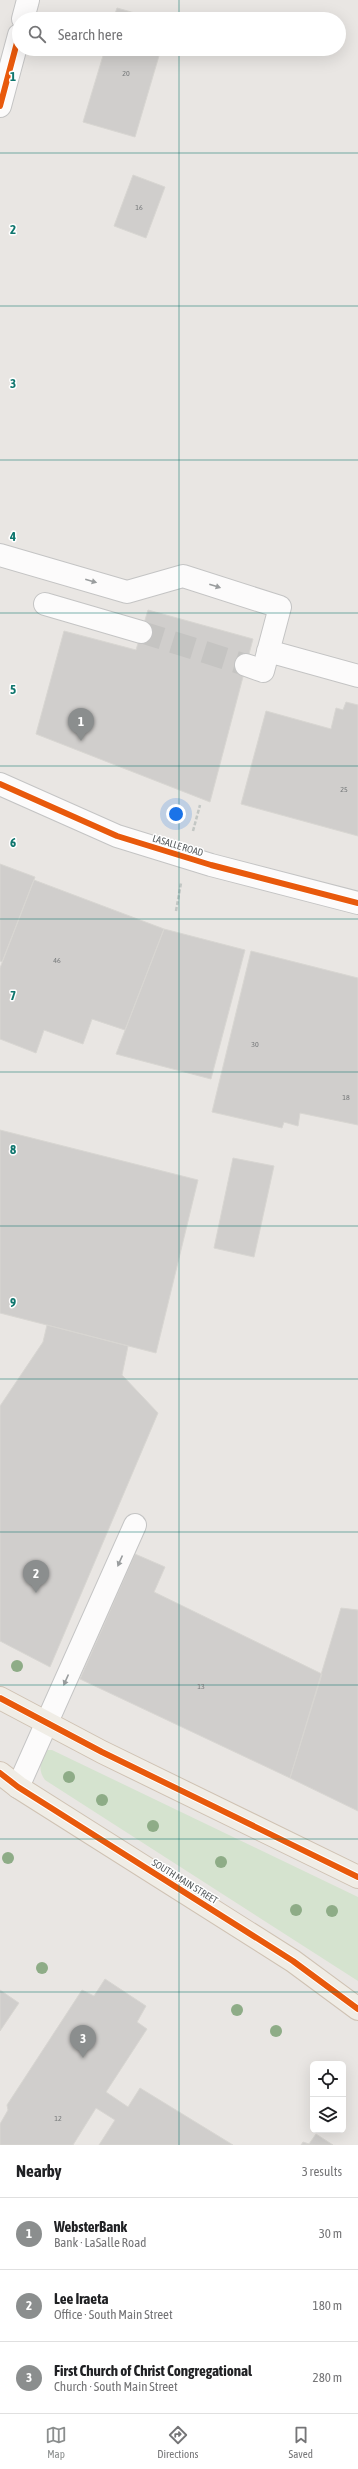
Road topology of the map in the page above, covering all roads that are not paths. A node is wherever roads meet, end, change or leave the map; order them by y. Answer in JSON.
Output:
{"nodes":[{"id":1,"x":28,"y":0,"type":"edge"},
{"id":2,"x":25,"y":12,"type":"edge"},
{"id":3,"x":13,"y":56,"type":"edge"},
{"id":4,"x":0,"y":106,"type":"edge"},
{"id":5,"x":0,"y":555,"type":"edge"},
{"id":6,"x":45,"y":604,"type":"dead end"},
{"id":7,"x":141,"y":632,"type":"tunnel mouth"},
{"id":8,"x":358,"y":676,"type":"edge"},
{"id":9,"x":0,"y":784,"type":"edge"},
{"id":10,"x":358,"y":902,"type":"edge"},
{"id":11,"x":135,"y":1525,"type":"dead end"},
{"id":12,"x":0,"y":1698,"type":"edge"},
{"id":13,"x":46,"y":1723,"type":"junction"},
{"id":14,"x":0,"y":1773,"type":"edge"},
{"id":15,"x":18,"y":1788,"type":"junction"},
{"id":16,"x":358,"y":1877,"type":"edge"},
{"id":17,"x":358,"y":2009,"type":"edge"}],
"edges":[{"from":1,"to":2,"type":"street"},
{"from":3,"to":4,"type":"street"},
{"from":5,"to":8,"type":"street","one_way":true},
{"from":6,"to":7,"type":"street"},
{"from":9,"to":10,"type":"street","name":"LASALLE ROAD"},
{"from":11,"to":13,"type":"street","one_way":true},
{"from":12,"to":13,"type":"main road"},
{"from":13,"to":15,"type":"street"},
{"from":13,"to":16,"type":"main road"},
{"from":14,"to":15,"type":"main road","name":"SOUTH MAIN STREET"},
{"from":15,"to":17,"type":"main road","name":"SOUTH MAIN STREET"}]}
